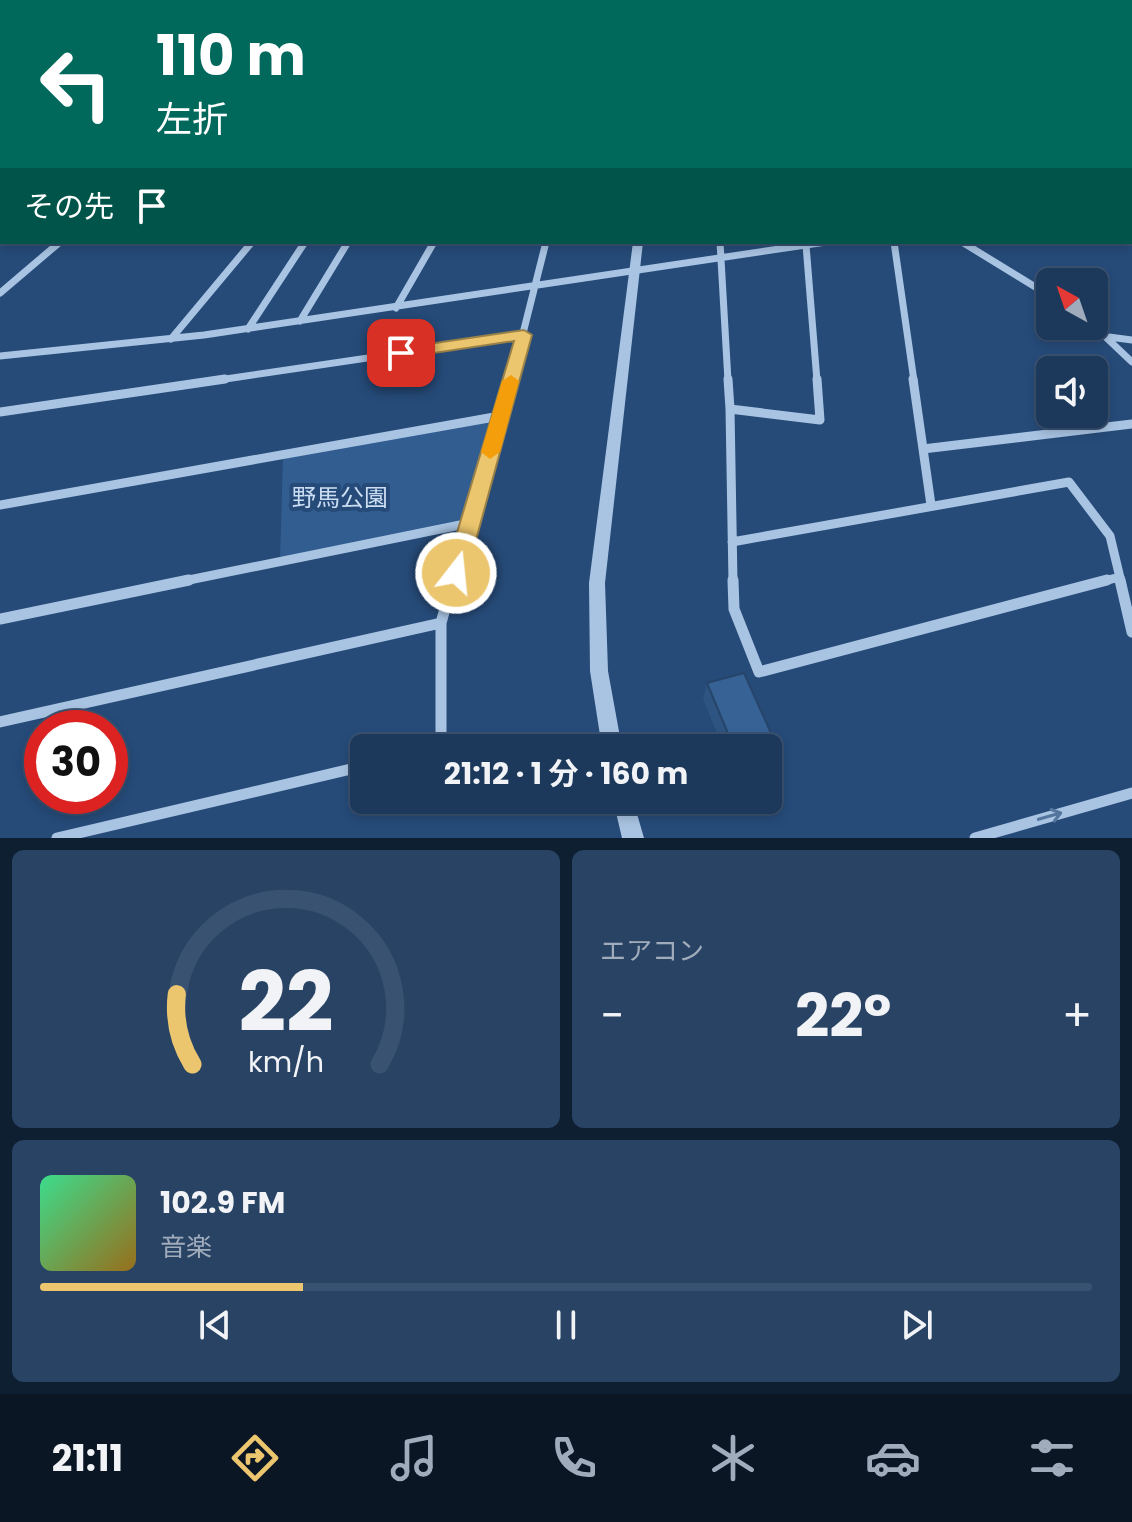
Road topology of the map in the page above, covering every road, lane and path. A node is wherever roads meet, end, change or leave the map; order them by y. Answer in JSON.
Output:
{"nodes":[{"id":1,"x":58,"y":244,"type":"edge"},
{"id":2,"x":250,"y":244,"type":"edge"},
{"id":3,"x":304,"y":244,"type":"edge"},
{"id":4,"x":347,"y":244,"type":"edge"},
{"id":5,"x":433,"y":244,"type":"edge"},
{"id":6,"x":546,"y":244,"type":"edge"},
{"id":7,"x":638,"y":244,"type":"edge"},
{"id":8,"x":720,"y":244,"type":"edge"},
{"id":9,"x":813,"y":244,"type":"edge"},
{"id":10,"x":894,"y":244,"type":"edge"},
{"id":11,"x":965,"y":244,"type":"edge"},
{"id":12,"x":806,"y":245,"type":"junction"},
{"id":13,"x":721,"y":257,"type":"junction"},
{"id":14,"x":634,"y":270,"type":"junction"},
{"id":15,"x":537,"y":286,"type":"junction"},
{"id":16,"x":1036,"y":287,"type":"edge"},
{"id":17,"x":0,"y":293,"type":"edge"},
{"id":18,"x":396,"y":308,"type":"junction"},
{"id":19,"x":300,"y":321,"type":"junction"},
{"id":20,"x":248,"y":329,"type":"junction"},
{"id":21,"x":524,"y":335,"type":"junction"},
{"id":22,"x":1108,"y":337,"type":"joint"},
{"id":23,"x":171,"y":339,"type":"junction"},
{"id":24,"x":1132,"y":340,"type":"edge"},
{"id":25,"x":1,"y":357,"type":"edge"},
{"id":26,"x":1132,"y":362,"type":"edge"},
{"id":27,"x":730,"y":409,"type":"junction"},
{"id":28,"x":0,"y":412,"type":"edge"},
{"id":29,"x":500,"y":416,"type":"junction"},
{"id":30,"x":1132,"y":424,"type":"edge"},
{"id":31,"x":923,"y":449,"type":"junction"},
{"id":32,"x":0,"y":505,"type":"edge"},
{"id":33,"x":931,"y":505,"type":"junction"},
{"id":34,"x":470,"y":523,"type":"junction"},
{"id":35,"x":732,"y":542,"type":"junction"},
{"id":36,"x":1120,"y":577,"type":"junction"},
{"id":37,"x":0,"y":619,"type":"edge"},
{"id":38,"x":441,"y":623,"type":"junction"},
{"id":39,"x":1132,"y":632,"type":"edge"},
{"id":40,"x":0,"y":722,"type":"edge"},
{"id":41,"x":441,"y":734,"type":"edge"},
{"id":42,"x":610,"y":734,"type":"edge"},
{"id":43,"x":350,"y":769,"type":"edge"},
{"id":44,"x":1132,"y":793,"type":"edge"},
{"id":45,"x":627,"y":814,"type":"edge"},
{"id":46,"x":57,"y":838,"type":"edge"},
{"id":47,"x":633,"y":838,"type":"edge"},
{"id":48,"x":975,"y":838,"type":"edge"}],
"edges":[{"from":1,"to":17,"type":"street"},
{"from":2,"to":23,"type":"street"},
{"from":3,"to":20,"type":"street"},
{"from":4,"to":19,"type":"street"},
{"from":5,"to":18,"type":"street"},
{"from":6,"to":15,"type":"street"},
{"from":7,"to":14,"type":"street"},
{"from":8,"to":13,"type":"street"},
{"from":9,"to":12,"type":"street"},
{"from":10,"to":31,"type":"street"},
{"from":11,"to":16,"type":"street"},
{"from":12,"to":13,"type":"street"},
{"from":12,"to":27,"type":"street"},
{"from":13,"to":14,"type":"street"},
{"from":13,"to":27,"type":"street"},
{"from":14,"to":15,"type":"street"},
{"from":14,"to":42,"type":"street"},
{"from":15,"to":18,"type":"street"},
{"from":15,"to":21,"type":"street"},
{"from":18,"to":19,"type":"street"},
{"from":19,"to":20,"type":"street"},
{"from":20,"to":23,"type":"street"},
{"from":21,"to":28,"type":"street"},
{"from":21,"to":29,"type":"street"},
{"from":22,"to":24,"type":"street"},
{"from":22,"to":26,"type":"street"},
{"from":23,"to":25,"type":"street"},
{"from":27,"to":35,"type":"street"},
{"from":29,"to":32,"type":"street"},
{"from":29,"to":34,"type":"street"},
{"from":30,"to":31,"type":"street"},
{"from":31,"to":33,"type":"street"},
{"from":33,"to":35,"type":"street"},
{"from":33,"to":36,"type":"street"},
{"from":34,"to":37,"type":"street"},
{"from":34,"to":38,"type":"street"},
{"from":35,"to":36,"type":"street"},
{"from":36,"to":39,"type":"street"},
{"from":38,"to":40,"type":"street"},
{"from":38,"to":41,"type":"street"},
{"from":43,"to":46,"type":"street"},
{"from":48,"to":44,"type":"street","one_way":true},
{"from":45,"to":47,"type":"street"}]}
